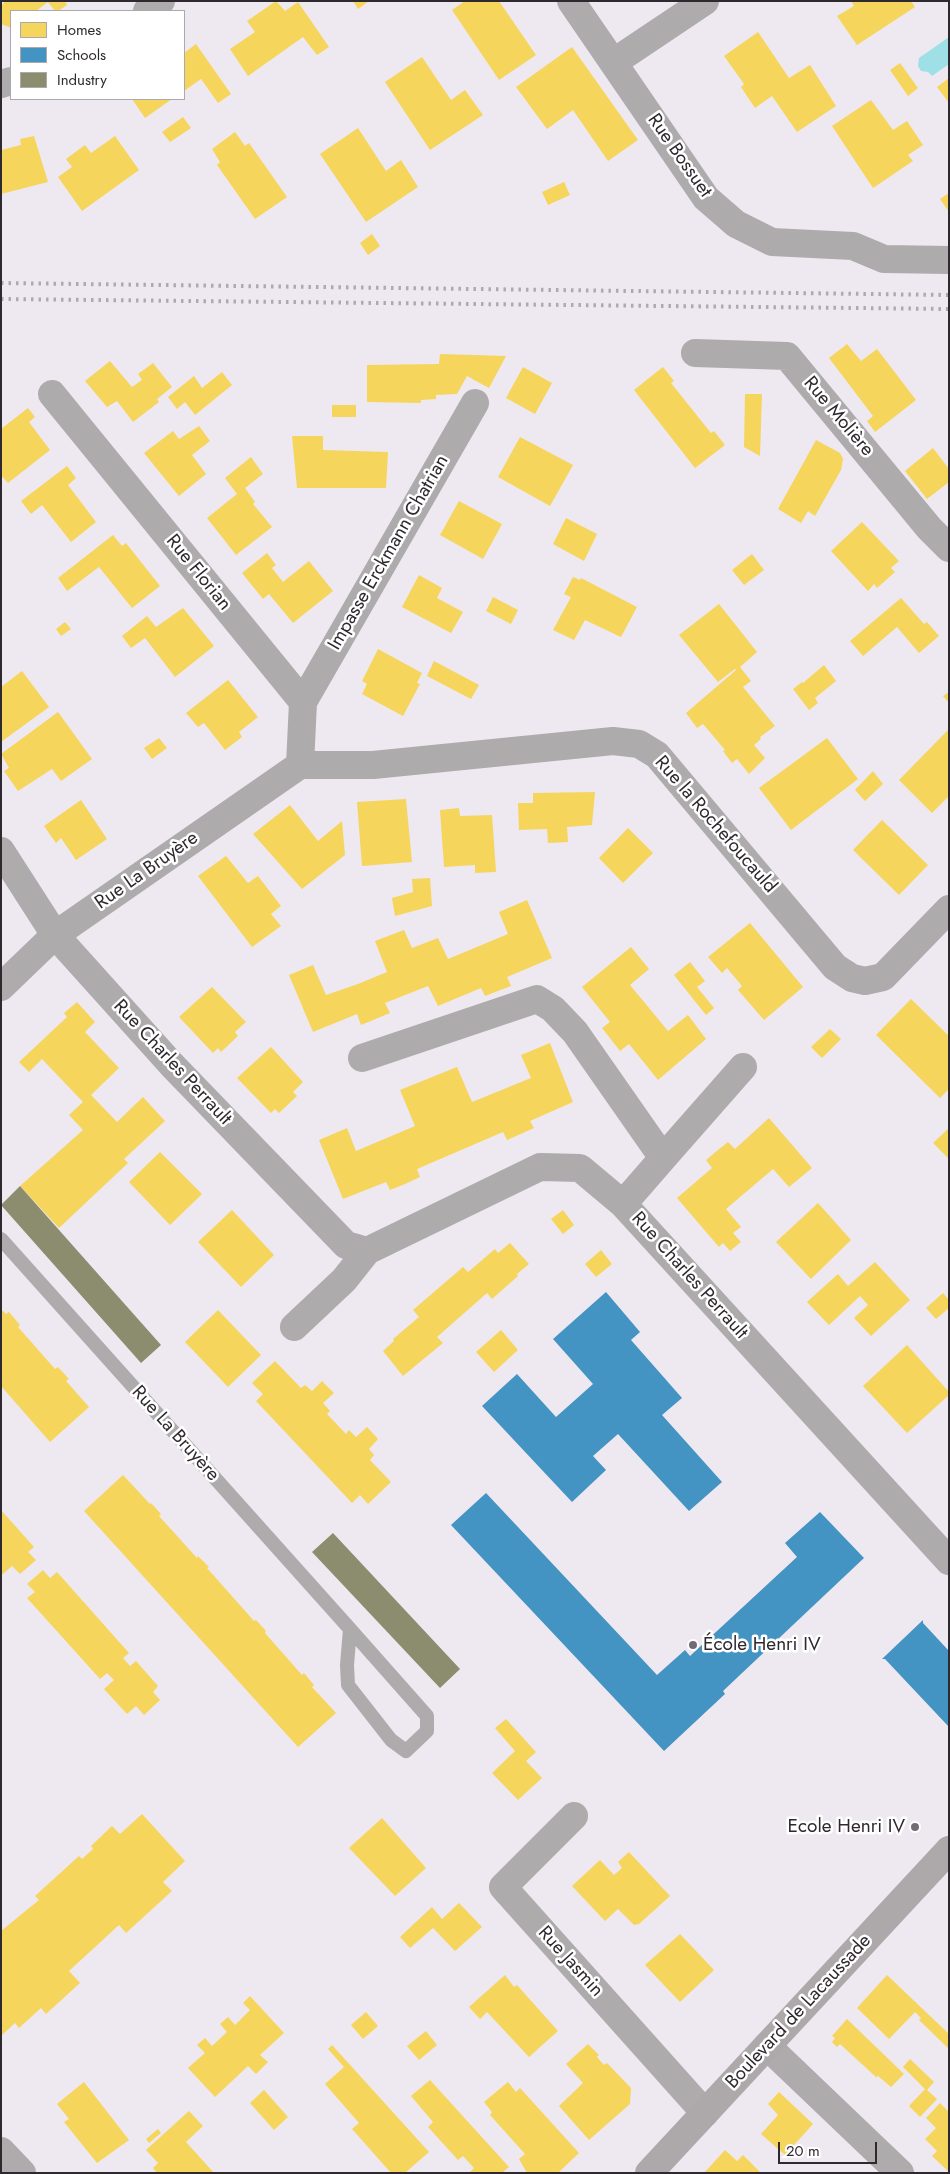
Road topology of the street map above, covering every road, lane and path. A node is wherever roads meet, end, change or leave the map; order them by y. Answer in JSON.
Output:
{"nodes":[{"id":1,"x":161,"y":1,"type":"edge"},
{"id":2,"x":571,"y":1,"type":"edge"},
{"id":3,"x":706,"y":1,"type":"edge"},
{"id":4,"x":148,"y":10,"type":"edge"},
{"id":5,"x":614,"y":62,"type":"junction"},
{"id":6,"x":949,"y":260,"type":"edge"},
{"id":7,"x":695,"y":352,"type":"dead end"},
{"id":8,"x":52,"y":394,"type":"dead end"},
{"id":9,"x":475,"y":403,"type":"dead end"},
{"id":10,"x":949,"y":548,"type":"edge"},
{"id":11,"x":303,"y":702,"type":"junction"},
{"id":12,"x":300,"y":765,"type":"junction"},
{"id":13,"x":1,"y":851,"type":"edge"},
{"id":14,"x":949,"y":909,"type":"edge"},
{"id":15,"x":55,"y":934,"type":"junction"},
{"id":16,"x":1,"y":987,"type":"edge"},
{"id":17,"x":362,"y":1058,"type":"dead end"},
{"id":18,"x":743,"y":1067,"type":"dead end"},
{"id":19,"x":662,"y":1158,"type":"junction"},
{"id":20,"x":623,"y":1204,"type":"junction"},
{"id":21,"x":1,"y":1239,"type":"edge"},
{"id":22,"x":367,"y":1251,"type":"junction"},
{"id":23,"x":294,"y":1327,"type":"dead end"},
{"id":24,"x":949,"y":1561,"type":"edge"},
{"id":25,"x":350,"y":1629,"type":"junction"},
{"id":26,"x":574,"y":1816,"type":"dead end"},
{"id":27,"x":949,"y":1850,"type":"edge"},
{"id":28,"x":767,"y":2046,"type":"junction"},
{"id":29,"x":705,"y":2113,"type":"junction"},
{"id":30,"x":1,"y":2151,"type":"edge"},
{"id":31,"x":22,"y":2173,"type":"edge"},
{"id":32,"x":649,"y":2173,"type":"edge"},
{"id":33,"x":900,"y":2173,"type":"edge"}],
"edges":[{"from":1,"to":4,"type":"street"},
{"from":2,"to":5,"type":"street","name":"Rue Bossuet"},
{"from":3,"to":5,"type":"street"},
{"from":5,"to":6,"type":"street","name":"Rue Bossuet"},
{"from":7,"to":10,"type":"street","name":"Rue Molière"},
{"from":8,"to":11,"type":"street","name":"Rue Florian"},
{"from":9,"to":11,"type":"street","name":"Impasse Erckmann Chatrian"},
{"from":11,"to":12,"type":"street"},
{"from":12,"to":14,"type":"street","name":"Rue la Rochefoucauld"},
{"from":12,"to":15,"type":"street","name":"Rue La Bruyère"},
{"from":13,"to":15,"type":"street","name":"Rue Charles Perrault"},
{"from":15,"to":16,"type":"street","name":"Rue La Bruyère"},
{"from":15,"to":22,"type":"street","name":"Rue Charles Perrault"},
{"from":17,"to":19,"type":"street"},
{"from":18,"to":19,"type":"street"},
{"from":19,"to":20,"type":"street"},
{"from":20,"to":22,"type":"street","name":"Rue Charles Perrault"},
{"from":20,"to":24,"type":"street","name":"Rue Charles Perrault"},
{"from":21,"to":25,"type":"lane","name":"Rue La Bruyère"},
{"from":22,"to":23,"type":"street","name":"Rue Charles Perrault"},
{"from":25,"to":25,"type":"lane","name":"Rue La Bruyère"},
{"from":26,"to":29,"type":"street","name":"Rue Jasmin"},
{"from":27,"to":28,"type":"main road","name":"Boulevard de Lacaussade"},
{"from":28,"to":29,"type":"main road","name":"Boulevard de Lacaussade"},
{"from":28,"to":33,"type":"street"},
{"from":29,"to":32,"type":"main road","name":"Boulevard de Lacaussade"},
{"from":30,"to":31,"type":"street"}]}
